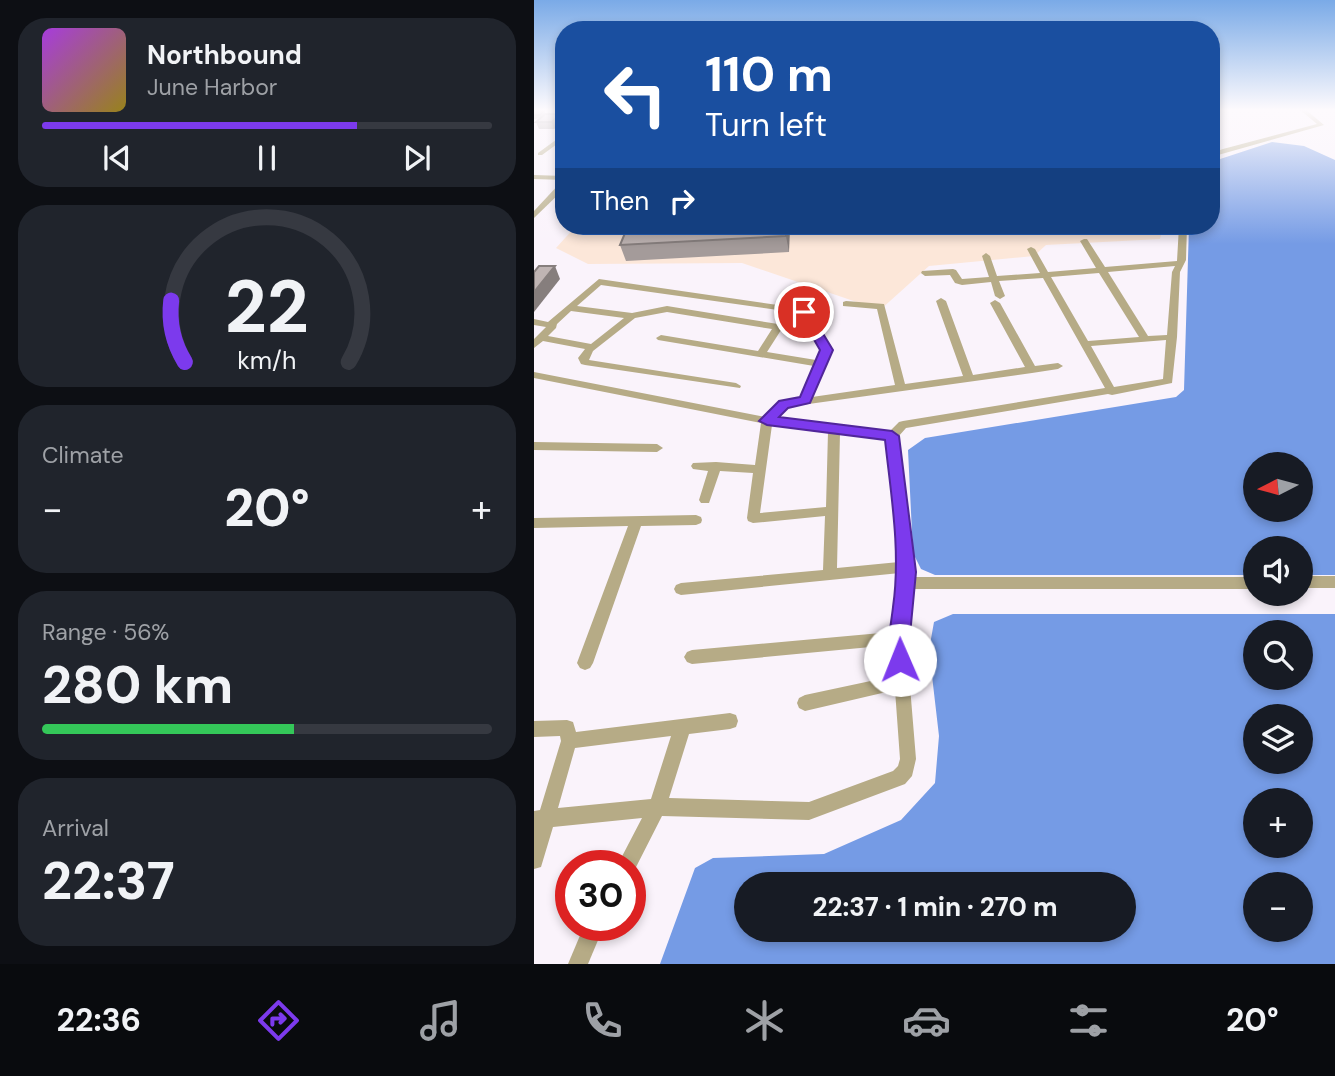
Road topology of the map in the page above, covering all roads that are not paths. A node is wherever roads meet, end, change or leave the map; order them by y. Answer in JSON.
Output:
{"nodes":[{"id":1,"x":555,"y":178,"type":"edge"},
{"id":2,"x":536,"y":179,"type":"edge"},
{"id":3,"x":555,"y":194,"type":"edge"},
{"id":4,"x":534,"y":216,"type":"edge"},
{"id":5,"x":1183,"y":235,"type":"edge"},
{"id":6,"x":1084,"y":241,"type":"dead end"},
{"id":7,"x":1031,"y":248,"type":"dead end"},
{"id":8,"x":986,"y":256,"type":"dead end"},
{"id":9,"x":1181,"y":263,"type":"junction"},
{"id":10,"x":1101,"y":270,"type":"junction"},
{"id":11,"x":925,"y":273,"type":"dead end"},
{"id":12,"x":1045,"y":275,"type":"junction"},
{"id":13,"x":995,"y":279,"type":"junction"},
{"id":14,"x":941,"y":301,"type":"dead end"},
{"id":15,"x":846,"y":304,"type":"dead end"},
{"id":16,"x":569,"y":308,"type":"junction"},
{"id":17,"x":633,"y":316,"type":"junction"},
{"id":18,"x":534,"y":322,"type":"edge"},
{"id":19,"x":550,"y":325,"type":"junction"},
{"id":20,"x":1172,"y":337,"type":"junction"},
{"id":21,"x":661,"y":338,"type":"dead end"},
{"id":22,"x":1145,"y":339,"type":"junction"},
{"id":23,"x":538,"y":342,"type":"edge"},
{"id":24,"x":1085,"y":344,"type":"junction"},
{"id":25,"x":592,"y":348,"type":"junction"},
{"id":26,"x":761,"y":354,"type":"junction"},
{"id":27,"x":820,"y":364,"type":"junction"},
{"id":28,"x":1058,"y":366,"type":"dead end"},
{"id":29,"x":1032,"y":370,"type":"junction"},
{"id":30,"x":534,"y":375,"type":"edge"},
{"id":31,"x":969,"y":379,"type":"junction"},
{"id":32,"x":736,"y":386,"type":"dead end"},
{"id":33,"x":900,"y":388,"type":"junction"},
{"id":34,"x":1112,"y":392,"type":"junction"},
{"id":35,"x":805,"y":400,"type":"junction"},
{"id":36,"x":767,"y":421,"type":"junction"},
{"id":37,"x":834,"y":429,"type":"junction"},
{"id":38,"x":892,"y":436,"type":"junction"},
{"id":39,"x":534,"y":446,"type":"edge"},
{"id":40,"x":657,"y":448,"type":"dead end"},
{"id":41,"x":697,"y":466,"type":"dead end"},
{"id":42,"x":717,"y":466,"type":"junction"},
{"id":43,"x":759,"y":469,"type":"junction"},
{"id":44,"x":705,"y":500,"type":"dead end"},
{"id":45,"x":832,"y":511,"type":"junction"},
{"id":46,"x":696,"y":520,"type":"dead end"},
{"id":47,"x":636,"y":521,"type":"junction"},
{"id":48,"x":534,"y":523,"type":"edge"},
{"id":49,"x":907,"y":567,"type":"junction"},
{"id":50,"x":830,"y":574,"type":"junction"},
{"id":51,"x":1313,"y":582,"type":"edge"},
{"id":52,"x":1335,"y":582,"type":"edge"},
{"id":53,"x":906,"y":583,"type":"junction"},
{"id":54,"x":1243,"y":583,"type":"edge"},
{"id":55,"x":682,"y":589,"type":"dead end"},
{"id":56,"x":899,"y":638,"type":"junction"},
{"id":57,"x":692,"y":657,"type":"dead end"},
{"id":58,"x":585,"y":663,"type":"dead end"},
{"id":59,"x":902,"y":681,"type":"junction"},
{"id":60,"x":805,"y":703,"type":"dead end"},
{"id":61,"x":730,"y":722,"type":"dead end"},
{"id":62,"x":683,"y":726,"type":"junction"},
{"id":63,"x":534,"y":729,"type":"edge"},
{"id":64,"x":569,"y":741,"type":"junction"},
{"id":65,"x":657,"y":807,"type":"junction"},
{"id":66,"x":540,"y":820,"type":"edge"},
{"id":67,"x":634,"y":850,"type":"edge"},
{"id":68,"x":534,"y":860,"type":"edge"},
{"id":69,"x":588,"y":941,"type":"edge"},
{"id":70,"x":578,"y":964,"type":"edge"}],
"edges":[{"from":1,"to":2,"type":"street"},
{"from":3,"to":4,"type":"street"},
{"from":5,"to":9,"type":"street"},
{"from":6,"to":10,"type":"street"},
{"from":7,"to":12,"type":"street"},
{"from":8,"to":13,"type":"street"},
{"from":9,"to":10,"type":"street"},
{"from":9,"to":20,"type":"street"},
{"from":10,"to":12,"type":"street"},
{"from":10,"to":22,"type":"street"},
{"from":11,"to":13,"type":"street"},
{"from":12,"to":13,"type":"street"},
{"from":12,"to":24,"type":"street"},
{"from":13,"to":29,"type":"street"},
{"from":14,"to":31,"type":"street"},
{"from":15,"to":33,"type":"street"},
{"from":16,"to":17,"type":"street"},
{"from":16,"to":19,"type":"street"},
{"from":16,"to":27,"type":"street"},
{"from":17,"to":25,"type":"street"},
{"from":17,"to":26,"type":"street"},
{"from":18,"to":19,"type":"street"},
{"from":19,"to":23,"type":"street"},
{"from":20,"to":22,"type":"street"},
{"from":20,"to":34,"type":"street"},
{"from":21,"to":26,"type":"street"},
{"from":22,"to":24,"type":"street"},
{"from":23,"to":25,"type":"street"},
{"from":24,"to":34,"type":"street"},
{"from":25,"to":32,"type":"street"},
{"from":26,"to":27,"type":"street"},
{"from":27,"to":35,"type":"street"},
{"from":28,"to":29,"type":"street"},
{"from":29,"to":31,"type":"street"},
{"from":30,"to":36,"type":"street"},
{"from":31,"to":33,"type":"street"},
{"from":33,"to":35,"type":"street"},
{"from":34,"to":38,"type":"street"},
{"from":35,"to":36,"type":"street"},
{"from":36,"to":37,"type":"street"},
{"from":36,"to":43,"type":"street"},
{"from":37,"to":38,"type":"street"},
{"from":37,"to":45,"type":"street"},
{"from":38,"to":49,"type":"street"},
{"from":39,"to":40,"type":"street"},
{"from":41,"to":42,"type":"street"},
{"from":42,"to":43,"type":"street"},
{"from":42,"to":44,"type":"street"},
{"from":43,"to":45,"type":"street"},
{"from":45,"to":50,"type":"street"},
{"from":46,"to":47,"type":"street"},
{"from":47,"to":48,"type":"street"},
{"from":47,"to":58,"type":"street"},
{"from":49,"to":50,"type":"street"},
{"from":49,"to":53,"type":"street"},
{"from":50,"to":55,"type":"street"},
{"from":51,"to":52,"type":"street"},
{"from":53,"to":54,"type":"street"},
{"from":53,"to":56,"type":"street"},
{"from":56,"to":57,"type":"street"},
{"from":56,"to":59,"type":"street"},
{"from":59,"to":60,"type":"street"},
{"from":59,"to":65,"type":"street"},
{"from":61,"to":62,"type":"street"},
{"from":62,"to":64,"type":"street"},
{"from":62,"to":65,"type":"street"},
{"from":63,"to":64,"type":"street"},
{"from":64,"to":66,"type":"street"},
{"from":65,"to":66,"type":"street"},
{"from":65,"to":67,"type":"street"},
{"from":66,"to":68,"type":"street"},
{"from":69,"to":70,"type":"street"}]}
